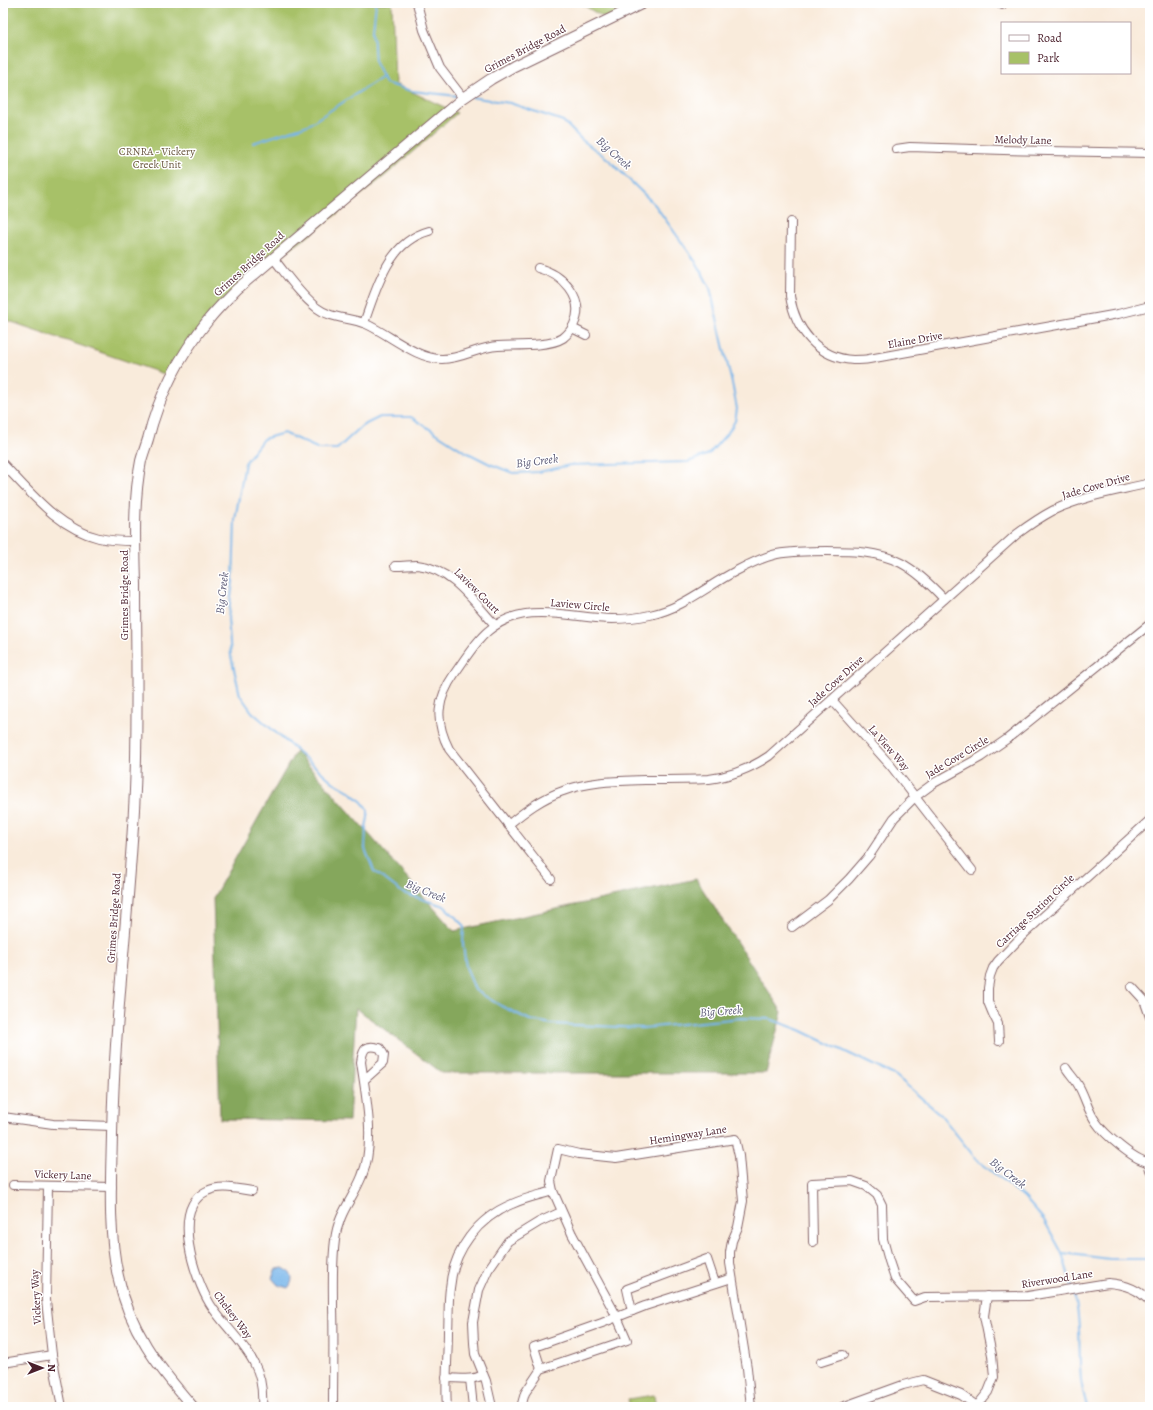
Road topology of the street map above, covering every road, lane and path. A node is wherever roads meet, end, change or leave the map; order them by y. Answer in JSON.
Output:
{"nodes":[{"id":1,"x":416,"y":3,"type":"edge"},
{"id":2,"x":644,"y":3,"type":"edge"},
{"id":3,"x":463,"y":98,"type":"junction"},
{"id":4,"x":896,"y":149,"type":"dead end"},
{"id":5,"x":1150,"y":153,"type":"edge"},
{"id":6,"x":791,"y":222,"type":"dead end"},
{"id":7,"x":429,"y":231,"type":"dead end"},
{"id":8,"x":273,"y":258,"type":"junction"},
{"id":9,"x":538,"y":268,"type":"dead end"},
{"id":10,"x":1150,"y":306,"type":"edge"},
{"id":11,"x":364,"y":323,"type":"junction"},
{"id":12,"x":572,"y":328,"type":"junction"},
{"id":13,"x":586,"y":335,"type":"dead end"},
{"id":14,"x":3,"y":464,"type":"edge"},
{"id":15,"x":1150,"y":483,"type":"edge"},
{"id":16,"x":135,"y":541,"type":"junction"},
{"id":17,"x":396,"y":566,"type":"dead end"},
{"id":18,"x":944,"y":598,"type":"junction"},
{"id":19,"x":1150,"y":624,"type":"edge"},
{"id":20,"x":495,"y":625,"type":"junction"},
{"id":21,"x":832,"y":700,"type":"junction"},
{"id":22,"x":915,"y":797,"type":"junction"},
{"id":23,"x":1150,"y":820,"type":"edge"},
{"id":24,"x":508,"y":824,"type":"junction"},
{"id":25,"x":972,"y":870,"type":"dead end"},
{"id":26,"x":551,"y":879,"type":"dead end"},
{"id":27,"x":792,"y":927,"type":"dead end"},
{"id":28,"x":1132,"y":988,"type":"dead end"},
{"id":29,"x":1150,"y":1017,"type":"edge"},
{"id":30,"x":999,"y":1041,"type":"dead end"},
{"id":31,"x":1066,"y":1068,"type":"dead end"},
{"id":32,"x":364,"y":1080,"type":"dead end"},
{"id":33,"x":3,"y":1117,"type":"edge"},
{"id":34,"x":112,"y":1126,"type":"junction"},
{"id":35,"x":1149,"y":1165,"type":"edge"},
{"id":36,"x":13,"y":1185,"type":"dead end"},
{"id":37,"x":48,"y":1186,"type":"junction"},
{"id":38,"x":112,"y":1187,"type":"junction"},
{"id":39,"x":252,"y":1191,"type":"dead end"},
{"id":40,"x":553,"y":1191,"type":"junction"},
{"id":41,"x":562,"y":1212,"type":"junction"},
{"id":42,"x":813,"y":1242,"type":"dead end"},
{"id":43,"x":732,"y":1278,"type":"junction"},
{"id":44,"x":715,"y":1283,"type":"junction"},
{"id":45,"x":987,"y":1296,"type":"junction"},
{"id":46,"x":1150,"y":1302,"type":"edge"},
{"id":47,"x":632,"y":1310,"type":"junction"},
{"id":48,"x":617,"y":1317,"type":"junction"},
{"id":49,"x":52,"y":1354,"type":"junction"},
{"id":50,"x":844,"y":1355,"type":"dead end"},
{"id":51,"x":3,"y":1362,"type":"edge"},
{"id":52,"x":821,"y":1362,"type":"dead end"},
{"id":53,"x":541,"y":1369,"type":"junction"},
{"id":54,"x":483,"y":1375,"type":"junction"},
{"id":55,"x":446,"y":1378,"type":"junction"},
{"id":56,"x":470,"y":1379,"type":"junction"},
{"id":57,"x":977,"y":1406,"type":"edge"},
{"id":58,"x":62,"y":1407,"type":"edge"},
{"id":59,"x":193,"y":1407,"type":"edge"},
{"id":60,"x":262,"y":1407,"type":"edge"},
{"id":61,"x":333,"y":1407,"type":"edge"},
{"id":62,"x":447,"y":1407,"type":"edge"},
{"id":63,"x":473,"y":1407,"type":"edge"},
{"id":64,"x":492,"y":1407,"type":"edge"},
{"id":65,"x":521,"y":1407,"type":"edge"},
{"id":66,"x":752,"y":1407,"type":"edge"},
{"id":67,"x":842,"y":1407,"type":"edge"}],
"edges":[{"from":1,"to":3,"type":"street"},
{"from":2,"to":3,"type":"street","name":"Grimes Bridge Road"},
{"from":3,"to":8,"type":"street","name":"Grimes Bridge Road"},
{"from":4,"to":5,"type":"street","name":"Melody Lane"},
{"from":6,"to":10,"type":"street","name":"Elaine Drive"},
{"from":7,"to":11,"type":"street"},
{"from":8,"to":11,"type":"street"},
{"from":8,"to":16,"type":"street","name":"Grimes Bridge Road"},
{"from":9,"to":12,"type":"street"},
{"from":11,"to":12,"type":"street"},
{"from":12,"to":13,"type":"street"},
{"from":14,"to":16,"type":"street"},
{"from":15,"to":18,"type":"street","name":"Jade Cove Drive"},
{"from":16,"to":34,"type":"street","name":"Grimes Bridge Road"},
{"from":17,"to":20,"type":"street","name":"Laview Court"},
{"from":18,"to":20,"type":"street","name":"Laview Circle"},
{"from":18,"to":21,"type":"street","name":"Jade Cove Drive"},
{"from":19,"to":22,"type":"street","name":"Jade Cove Circle"},
{"from":20,"to":24,"type":"street","name":"Laview Circle"},
{"from":21,"to":22,"type":"street","name":"La View Way"},
{"from":21,"to":24,"type":"street","name":"Jade Cove Drive"},
{"from":22,"to":25,"type":"street","name":"La View Way"},
{"from":22,"to":27,"type":"street","name":"Jade Cove Circle"},
{"from":23,"to":30,"type":"street","name":"Carriage Station Circle"},
{"from":24,"to":26,"type":"street","name":"Laview Circle"},
{"from":28,"to":29,"type":"street"},
{"from":31,"to":35,"type":"street"},
{"from":32,"to":61,"type":"street"},
{"from":33,"to":34,"type":"street"},
{"from":34,"to":38,"type":"street","name":"Grimes Bridge Road"},
{"from":36,"to":37,"type":"street","name":"Vickery Lane"},
{"from":37,"to":38,"type":"street","name":"Vickery Lane"},
{"from":37,"to":49,"type":"street","name":"Vickery Way"},
{"from":38,"to":59,"type":"street","name":"Grimes Bridge Road"},
{"from":39,"to":60,"type":"street","name":"Chelsey Way"},
{"from":40,"to":41,"type":"street","name":"Hemingway Lane"},
{"from":40,"to":43,"type":"street","name":"Hemingway Lane"},
{"from":40,"to":55,"type":"street"},
{"from":41,"to":48,"type":"street","name":"Hemingway Lane"},
{"from":41,"to":54,"type":"street"},
{"from":42,"to":45,"type":"street","name":"Riverwood Lane"},
{"from":43,"to":44,"type":"street"},
{"from":43,"to":66,"type":"street","name":"Hemingway Lane"},
{"from":44,"to":47,"type":"street"},
{"from":44,"to":47,"type":"street"},
{"from":45,"to":46,"type":"street","name":"Riverwood Lane"},
{"from":45,"to":57,"type":"street"},
{"from":47,"to":48,"type":"street"},
{"from":48,"to":53,"type":"street"},
{"from":48,"to":53,"type":"street","name":"Hemingway Lane"},
{"from":49,"to":51,"type":"street"},
{"from":49,"to":58,"type":"street","name":"Vickery Way"},
{"from":50,"to":52,"type":"street"},
{"from":53,"to":65,"type":"street"},
{"from":54,"to":56,"type":"street"},
{"from":54,"to":64,"type":"street"},
{"from":55,"to":56,"type":"street"},
{"from":55,"to":62,"type":"street"},
{"from":56,"to":63,"type":"street"},
{"from":57,"to":67,"type":"street"}]}
